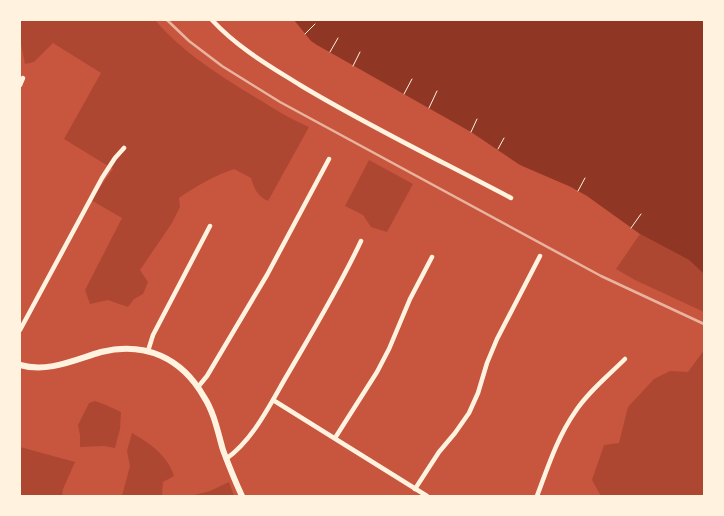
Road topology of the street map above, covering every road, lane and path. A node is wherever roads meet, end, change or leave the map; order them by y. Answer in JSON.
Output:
{"nodes":[{"id":1,"x":212,"y":20,"type":"edge"},
{"id":2,"x":314,"y":24,"type":"dead end"},
{"id":3,"x":305,"y":34,"type":"dead end"},
{"id":4,"x":338,"y":38,"type":"dead end"},
{"id":5,"x":330,"y":52,"type":"dead end"},
{"id":6,"x":360,"y":52,"type":"dead end"},
{"id":7,"x":353,"y":66,"type":"dead end"},
{"id":8,"x":23,"y":78,"type":"dead end"},
{"id":9,"x":412,"y":78,"type":"dead end"},
{"id":10,"x":20,"y":85,"type":"edge"},
{"id":11,"x":437,"y":90,"type":"dead end"},
{"id":12,"x":404,"y":94,"type":"dead end"},
{"id":13,"x":429,"y":108,"type":"dead end"},
{"id":14,"x":477,"y":119,"type":"dead end"},
{"id":15,"x":471,"y":132,"type":"dead end"},
{"id":16,"x":504,"y":138,"type":"dead end"},
{"id":17,"x":124,"y":148,"type":"dead end"},
{"id":18,"x":498,"y":149,"type":"dead end"},
{"id":19,"x":329,"y":159,"type":"dead end"},
{"id":20,"x":585,"y":178,"type":"dead end"},
{"id":21,"x":578,"y":191,"type":"dead end"},
{"id":22,"x":511,"y":198,"type":"dead end"},
{"id":23,"x":641,"y":214,"type":"dead end"},
{"id":24,"x":210,"y":226,"type":"dead end"},
{"id":25,"x":631,"y":228,"type":"dead end"},
{"id":26,"x":361,"y":241,"type":"dead end"},
{"id":27,"x":540,"y":256,"type":"dead end"},
{"id":28,"x":432,"y":257,"type":"dead end"},
{"id":29,"x":20,"y":330,"type":"edge"},
{"id":30,"x":148,"y":351,"type":"junction"},
{"id":31,"x":625,"y":359,"type":"dead end"},
{"id":32,"x":20,"y":365,"type":"edge"},
{"id":33,"x":198,"y":387,"type":"junction"},
{"id":34,"x":273,"y":400,"type":"junction"},
{"id":35,"x":335,"y":438,"type":"junction"},
{"id":36,"x":226,"y":459,"type":"junction"},
{"id":37,"x":415,"y":489,"type":"junction"},
{"id":38,"x":242,"y":496,"type":"edge"},
{"id":39,"x":427,"y":496,"type":"edge"},
{"id":40,"x":537,"y":496,"type":"edge"}],
"edges":[{"from":1,"to":22,"type":"street"},
{"from":2,"to":3,"type":"path"},
{"from":4,"to":5,"type":"path"},
{"from":6,"to":7,"type":"path"},
{"from":8,"to":10,"type":"street"},
{"from":9,"to":12,"type":"path"},
{"from":11,"to":13,"type":"path"},
{"from":14,"to":15,"type":"path"},
{"from":16,"to":18,"type":"path"},
{"from":17,"to":29,"type":"street"},
{"from":19,"to":33,"type":"street"},
{"from":20,"to":21,"type":"path"},
{"from":23,"to":25,"type":"path"},
{"from":24,"to":30,"type":"street"},
{"from":26,"to":34,"type":"street"},
{"from":27,"to":37,"type":"street"},
{"from":28,"to":35,"type":"street"},
{"from":30,"to":32,"type":"main road"},
{"from":30,"to":33,"type":"main road"},
{"from":31,"to":40,"type":"street"},
{"from":33,"to":36,"type":"main road"},
{"from":34,"to":35,"type":"street"},
{"from":34,"to":36,"type":"street"},
{"from":35,"to":37,"type":"street"},
{"from":36,"to":38,"type":"main road"},
{"from":37,"to":39,"type":"street"}]}
